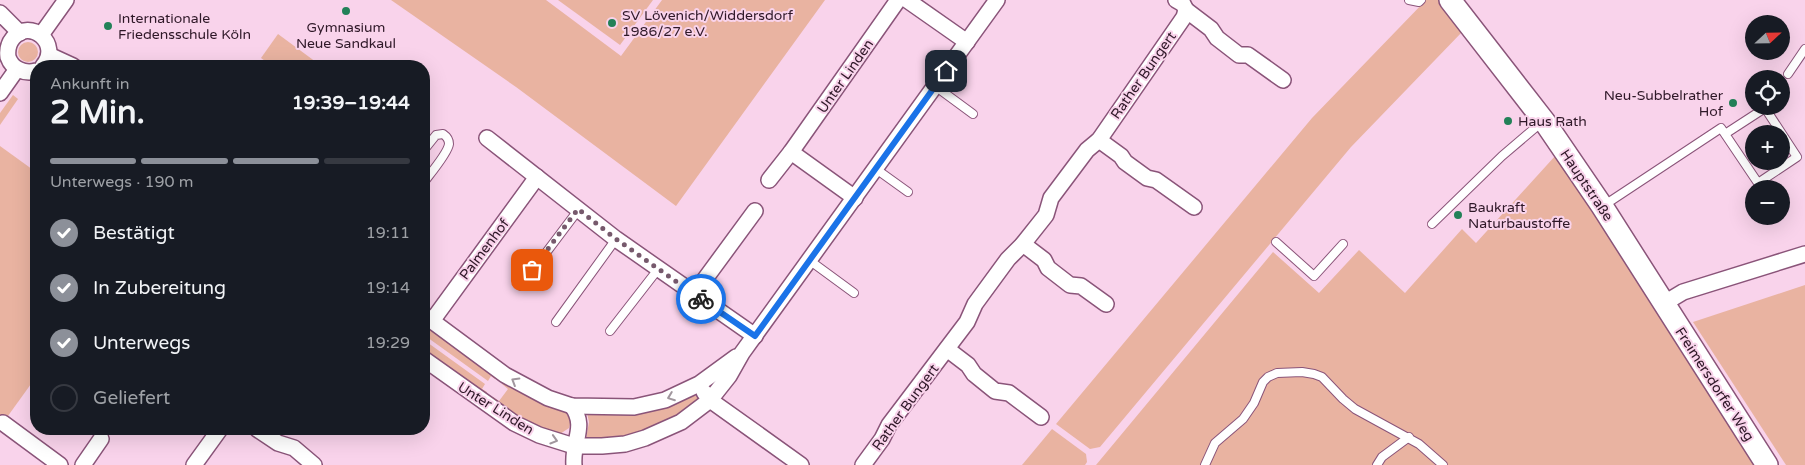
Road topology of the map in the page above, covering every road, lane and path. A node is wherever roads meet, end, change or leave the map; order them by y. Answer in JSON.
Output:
{"nodes":[{"id":1,"x":66,"y":0,"type":"edge"},
{"id":2,"x":898,"y":0,"type":"edge"},
{"id":3,"x":907,"y":0,"type":"edge"},
{"id":4,"x":997,"y":0,"type":"edge"},
{"id":5,"x":1409,"y":0,"type":"edge"},
{"id":6,"x":1421,"y":0,"type":"edge"},
{"id":7,"x":1450,"y":0,"type":"edge"},
{"id":8,"x":1181,"y":5,"type":"edge"},
{"id":9,"x":0,"y":13,"type":"edge"},
{"id":10,"x":20,"y":33,"type":"junction"},
{"id":11,"x":41,"y":35,"type":"junction"},
{"id":12,"x":967,"y":42,"type":"junction"},
{"id":13,"x":1805,"y":49,"type":"edge"},
{"id":14,"x":4,"y":50,"type":"edge"},
{"id":15,"x":46,"y":60,"type":"edge"},
{"id":16,"x":17,"y":69,"type":"junction"},
{"id":17,"x":1790,"y":71,"type":"edge"},
{"id":18,"x":30,"y":72,"type":"edge"},
{"id":19,"x":1283,"y":80,"type":"dead end"},
{"id":20,"x":935,"y":86,"type":"junction"},
{"id":21,"x":0,"y":93,"type":"edge"},
{"id":22,"x":973,"y":114,"type":"dead end"},
{"id":23,"x":1544,"y":121,"type":"junction"},
{"id":24,"x":1725,"y":134,"type":"junction"},
{"id":25,"x":487,"y":138,"type":"dead end"},
{"id":26,"x":1098,"y":140,"type":"junction"},
{"id":27,"x":430,"y":142,"type":"edge"},
{"id":28,"x":791,"y":152,"type":"junction"},
{"id":29,"x":876,"y":169,"type":"junction"},
{"id":30,"x":430,"y":174,"type":"edge"},
{"id":31,"x":538,"y":177,"type":"junction"},
{"id":32,"x":769,"y":180,"type":"dead end"},
{"id":33,"x":908,"y":192,"type":"dead end"},
{"id":34,"x":855,"y":198,"type":"junction"},
{"id":35,"x":1602,"y":206,"type":"junction"},
{"id":36,"x":1194,"y":207,"type":"dead end"},
{"id":37,"x":578,"y":209,"type":"junction"},
{"id":38,"x":755,"y":212,"type":"dead end"},
{"id":39,"x":1432,"y":224,"type":"dead end"},
{"id":40,"x":616,"y":239,"type":"junction"},
{"id":41,"x":1276,"y":242,"type":"dead end"},
{"id":42,"x":1023,"y":244,"type":"junction"},
{"id":43,"x":1343,"y":244,"type":"dead end"},
{"id":44,"x":1805,"y":254,"type":"edge"},
{"id":45,"x":810,"y":260,"type":"junction"},
{"id":46,"x":658,"y":268,"type":"junction"},
{"id":47,"x":520,"y":286,"type":"dead end"},
{"id":48,"x":854,"y":293,"type":"dead end"},
{"id":49,"x":694,"y":294,"type":"junction"},
{"id":50,"x":1106,"y":304,"type":"dead end"},
{"id":51,"x":1663,"y":304,"type":"junction"},
{"id":52,"x":430,"y":315,"type":"edge"},
{"id":53,"x":430,"y":319,"type":"edge"},
{"id":54,"x":556,"y":322,"type":"dead end"},
{"id":55,"x":610,"y":332,"type":"dead end"},
{"id":56,"x":755,"y":336,"type":"junction"},
{"id":57,"x":947,"y":349,"type":"junction"},
{"id":58,"x":742,"y":353,"type":"junction"},
{"id":59,"x":430,"y":364,"type":"edge"},
{"id":60,"x":699,"y":384,"type":"junction"},
{"id":61,"x":710,"y":400,"type":"junction"},
{"id":62,"x":572,"y":406,"type":"junction"},
{"id":63,"x":1041,"y":417,"type":"dead end"},
{"id":64,"x":2,"y":423,"type":"dead end"},
{"id":65,"x":216,"y":435,"type":"edge"},
{"id":66,"x":266,"y":435,"type":"edge"},
{"id":67,"x":1409,"y":437,"type":"junction"},
{"id":68,"x":101,"y":439,"type":"dead end"},
{"id":69,"x":574,"y":446,"type":"junction"},
{"id":70,"x":60,"y":465,"type":"edge"},
{"id":71,"x":83,"y":465,"type":"edge"},
{"id":72,"x":194,"y":465,"type":"edge"},
{"id":73,"x":314,"y":465,"type":"edge"},
{"id":74,"x":574,"y":465,"type":"edge"},
{"id":75,"x":801,"y":465,"type":"edge"},
{"id":76,"x":863,"y":465,"type":"edge"},
{"id":77,"x":1204,"y":465,"type":"edge"},
{"id":78,"x":1376,"y":465,"type":"edge"},
{"id":79,"x":1443,"y":465,"type":"edge"},
{"id":80,"x":1767,"y":465,"type":"edge"}],
"edges":[{"from":1,"to":11,"type":"street"},
{"from":2,"to":28,"type":"street","name":"Unter Linden"},
{"from":3,"to":12,"type":"street"},
{"from":4,"to":12,"type":"street","name":"Unter Linden"},
{"from":5,"to":6,"type":"lane"},
{"from":7,"to":23,"type":"street","name":"Hauptstraße"},
{"from":8,"to":19,"type":"street","name":"Rather Bungert"},
{"from":8,"to":26,"type":"street","name":"Rather Bungert"},
{"from":9,"to":10,"type":"street"},
{"from":10,"to":11,"type":"street"},
{"from":10,"to":14,"type":"street"},
{"from":11,"to":15,"type":"street"},
{"from":12,"to":20,"type":"street","name":"Unter Linden"},
{"from":13,"to":17,"type":"lane"},
{"from":14,"to":16,"type":"street"},
{"from":16,"to":18,"type":"street"},
{"from":16,"to":21,"type":"street"},
{"from":20,"to":22,"type":"lane"},
{"from":20,"to":29,"type":"street","name":"Unter Linden"},
{"from":23,"to":35,"type":"street","name":"Hauptstraße"},
{"from":23,"to":39,"type":"lane"},
{"from":24,"to":24,"type":"lane"},
{"from":24,"to":35,"type":"lane"},
{"from":25,"to":31,"type":"street"},
{"from":26,"to":36,"type":"street"},
{"from":26,"to":42,"type":"street","name":"Rather Bungert"},
{"from":27,"to":30,"type":"lane"},
{"from":28,"to":32,"type":"street","name":"Unter Linden"},
{"from":28,"to":34,"type":"street"},
{"from":29,"to":33,"type":"lane"},
{"from":29,"to":34,"type":"street","name":"Unter Linden"},
{"from":31,"to":37,"type":"street"},
{"from":31,"to":52,"type":"street","name":"Palmenhof"},
{"from":34,"to":45,"type":"street","name":"Unter Linden"},
{"from":35,"to":51,"type":"street","name":"Hauptstraße"},
{"from":37,"to":40,"type":"street"},
{"from":37,"to":47,"type":"lane"},
{"from":38,"to":49,"type":"street"},
{"from":40,"to":46,"type":"street"},
{"from":40,"to":54,"type":"lane"},
{"from":41,"to":43,"type":"lane"},
{"from":42,"to":50,"type":"street"},
{"from":42,"to":57,"type":"street","name":"Rather Bungert"},
{"from":44,"to":51,"type":"street"},
{"from":45,"to":48,"type":"lane"},
{"from":45,"to":56,"type":"street","name":"Unter Linden"},
{"from":46,"to":49,"type":"street"},
{"from":46,"to":55,"type":"lane"},
{"from":49,"to":56,"type":"street"},
{"from":51,"to":80,"type":"street","name":"Freimersdorfer Weg"},
{"from":62,"to":53,"type":"street","name":"Unter Linden","one_way":true},
{"from":56,"to":58,"type":"street","name":"Unter Linden"},
{"from":57,"to":63,"type":"street","name":"Rather Bungert"},
{"from":57,"to":76,"type":"street","name":"Rather Bungert"},
{"from":58,"to":60,"type":"street","name":"Unter Linden"},
{"from":58,"to":61,"type":"street","name":"Unter Linden"},
{"from":59,"to":69,"type":"street","name":"Unter Linden","one_way":true},
{"from":60,"to":61,"type":"street"},
{"from":60,"to":62,"type":"street","name":"Unter Linden","one_way":true},
{"from":61,"to":69,"type":"street","name":"Unter Linden"},
{"from":61,"to":75,"type":"street"},
{"from":62,"to":69,"type":"street"},
{"from":64,"to":70,"type":"street"},
{"from":65,"to":72,"type":"street"},
{"from":66,"to":73,"type":"street"},
{"from":67,"to":77,"type":"lane"},
{"from":67,"to":78,"type":"lane"},
{"from":67,"to":79,"type":"lane"},
{"from":68,"to":71,"type":"street"},
{"from":69,"to":74,"type":"street"}]}
